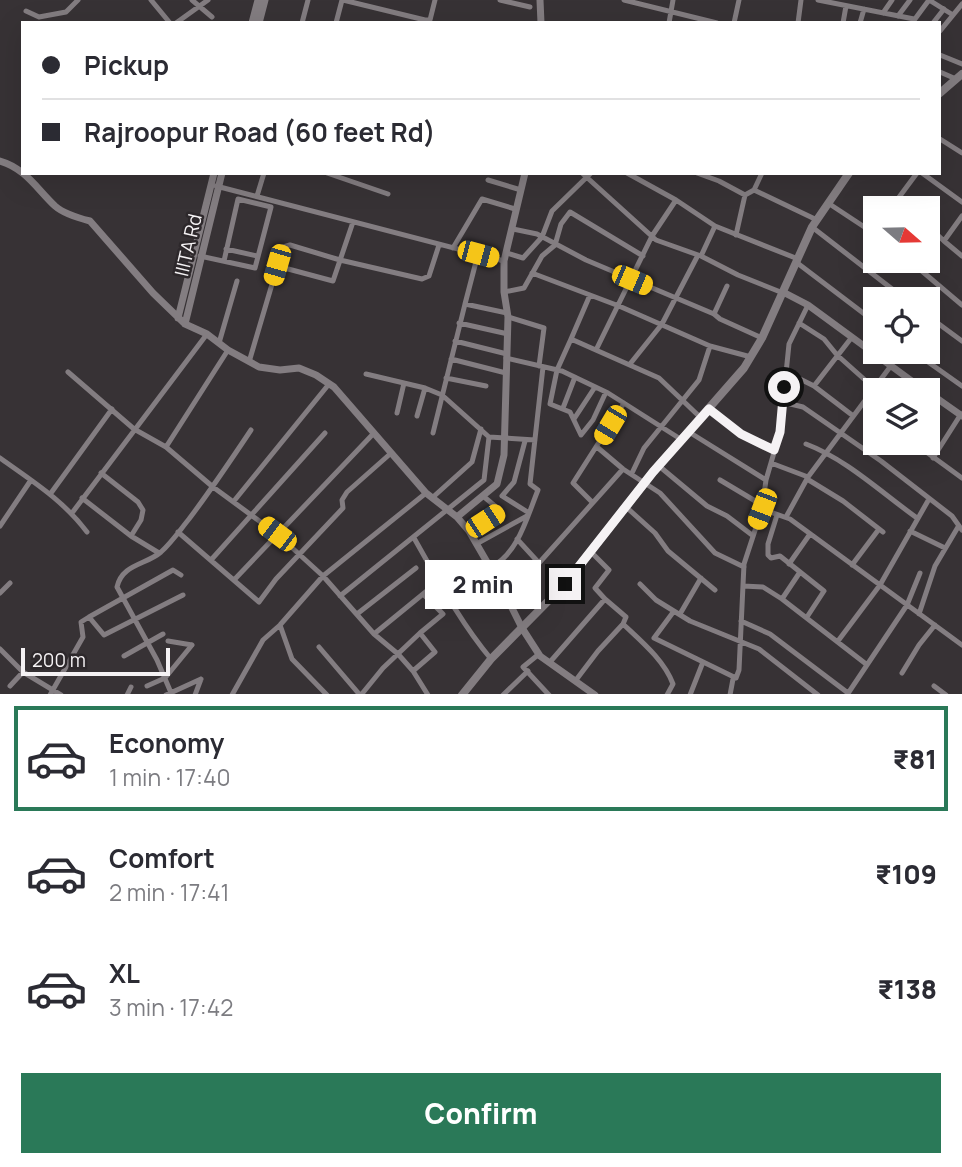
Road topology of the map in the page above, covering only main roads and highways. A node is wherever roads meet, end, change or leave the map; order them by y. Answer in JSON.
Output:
{"nodes":[{"id":1,"x":959,"y":76,"type":"edge"},
{"id":2,"x":941,"y":92,"type":"edge"},
{"id":3,"x":848,"y":175,"type":"edge"},
{"id":4,"x":463,"y":694,"type":"edge"}],
"edges":[{"from":1,"to":2,"type":"main road"},
{"from":3,"to":4,"type":"main road"}]}
